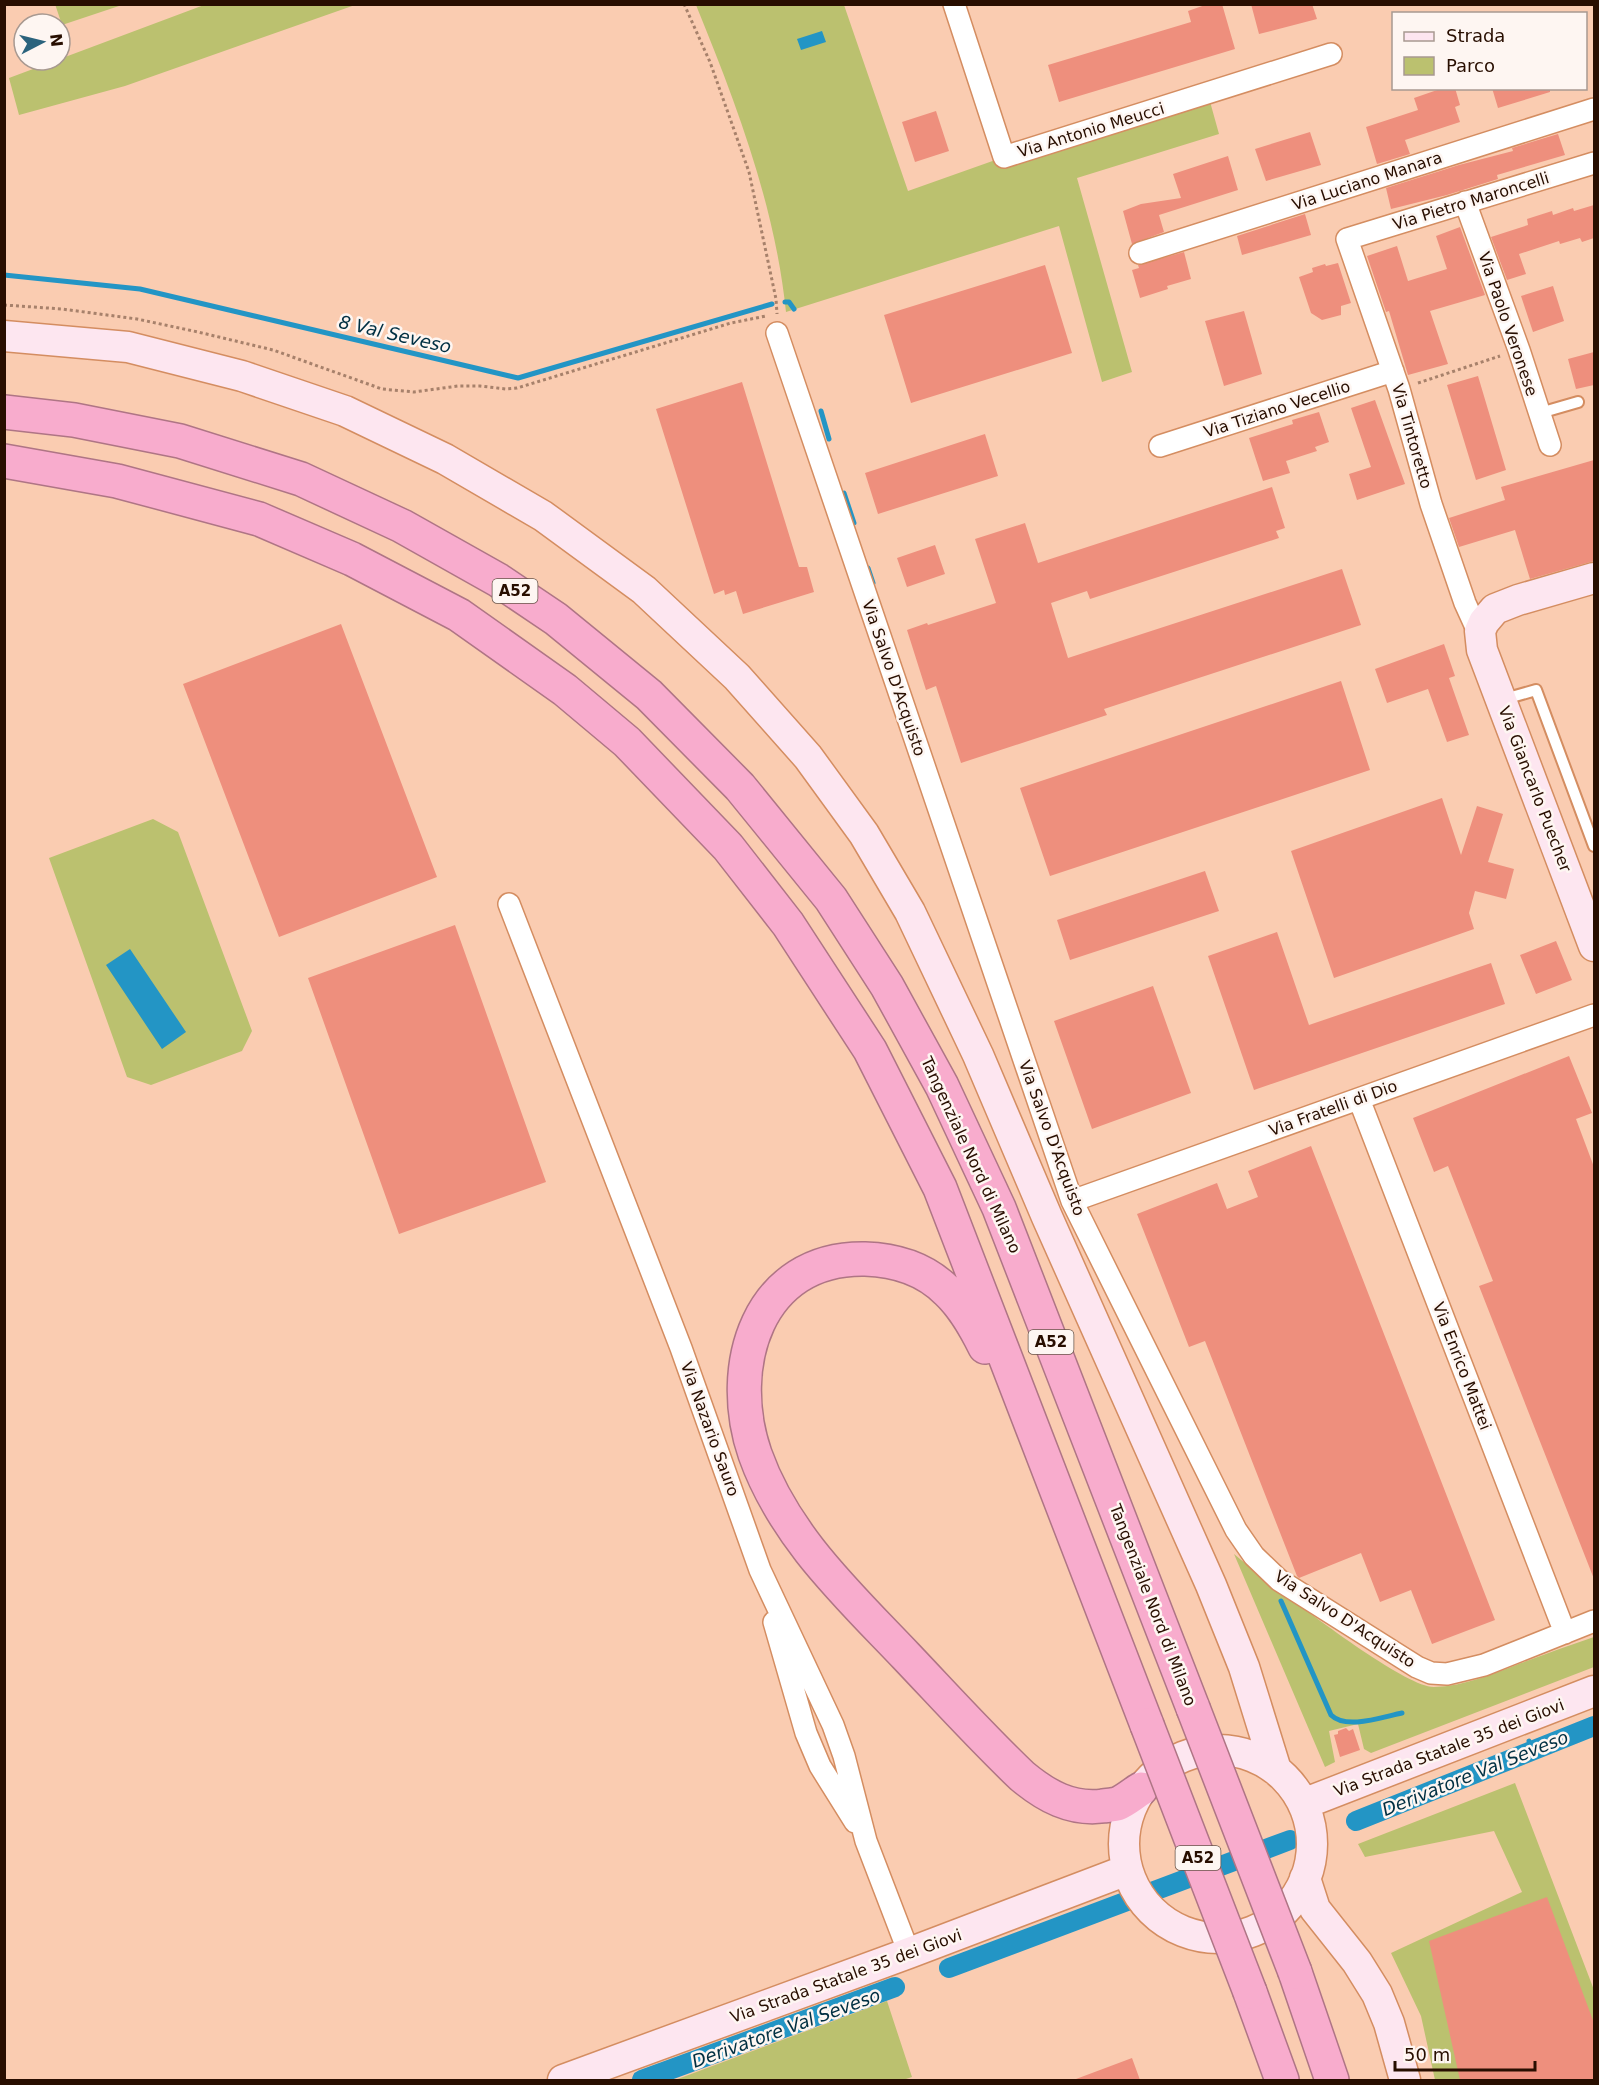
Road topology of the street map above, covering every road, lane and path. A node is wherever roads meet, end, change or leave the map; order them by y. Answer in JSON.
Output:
{"nodes":[{"id":1,"x":684,"y":4,"type":"edge"},
{"id":2,"x":954,"y":4,"type":"edge"},
{"id":3,"x":1330,"y":54,"type":"dead end"},
{"id":4,"x":1594,"y":109,"type":"edge"},
{"id":5,"x":1594,"y":163,"type":"edge"},
{"id":6,"x":1465,"y":202,"type":"junction"},
{"id":7,"x":1347,"y":239,"type":"joint"},
{"id":8,"x":1140,"y":253,"type":"dead end"},
{"id":9,"x":4,"y":305,"type":"edge"},
{"id":10,"x":777,"y":324,"type":"junction"},
{"id":11,"x":4,"y":336,"type":"edge"},
{"id":12,"x":1519,"y":350,"type":"junction"},
{"id":13,"x":1396,"y":380,"type":"junction"},
{"id":14,"x":1578,"y":402,"type":"dead end"},
{"id":15,"x":4,"y":412,"type":"edge"},
{"id":16,"x":1539,"y":414,"type":"junction"},
{"id":17,"x":1550,"y":445,"type":"dead end"},
{"id":18,"x":1160,"y":446,"type":"dead end"},
{"id":19,"x":4,"y":461,"type":"edge"},
{"id":20,"x":1594,"y":578,"type":"edge"},
{"id":21,"x":1480,"y":631,"type":"junction"},
{"id":22,"x":1501,"y":700,"type":"junction"},
{"id":23,"x":1594,"y":846,"type":"edge"},
{"id":24,"x":509,"y":904,"type":"dead end"},
{"id":25,"x":1594,"y":946,"type":"edge"},
{"id":26,"x":1594,"y":1015,"type":"edge"},
{"id":27,"x":1359,"y":1099,"type":"junction"},
{"id":28,"x":1072,"y":1201,"type":"junction"},
{"id":29,"x":760,"y":1570,"type":"junction"},
{"id":30,"x":1089,"y":1574,"type":"junction"},
{"id":31,"x":1594,"y":1621,"type":"edge"},
{"id":32,"x":1565,"y":1633,"type":"junction"},
{"id":33,"x":1594,"y":1691,"type":"edge"},
{"id":34,"x":1256,"y":1706,"type":"junction"},
{"id":35,"x":1237,"y":1751,"type":"junction"},
{"id":36,"x":1276,"y":1770,"type":"junction"},
{"id":37,"x":1141,"y":1789,"type":"junction"},
{"id":38,"x":1303,"y":1804,"type":"junction"},
{"id":39,"x":866,"y":1840,"type":"junction"},
{"id":40,"x":1127,"y":1870,"type":"junction"},
{"id":41,"x":1305,"y":1878,"type":"junction"},
{"id":42,"x":1282,"y":1912,"type":"junction"},
{"id":43,"x":1325,"y":1924,"type":"junction"},
{"id":44,"x":909,"y":1953,"type":"junction"},
{"id":45,"x":563,"y":2080,"type":"edge"},
{"id":46,"x":1282,"y":2080,"type":"edge"},
{"id":47,"x":1332,"y":2080,"type":"edge"},
{"id":48,"x":1405,"y":2080,"type":"edge"}],
"edges":[{"from":1,"to":10,"type":"path"},
{"from":2,"to":3,"type":"street","name":"Via Antonio Meucci"},
{"from":4,"to":8,"type":"street","name":"Via Luciano Manara"},
{"from":5,"to":6,"type":"street","name":"Via Pietro Maroncelli"},
{"from":6,"to":7,"type":"street","name":"Via Pietro Maroncelli"},
{"from":6,"to":12,"type":"street","name":"Via Paolo Veronese"},
{"from":7,"to":13,"type":"street","name":"Via Tintoretto"},
{"from":9,"to":10,"type":"path"},
{"from":10,"to":28,"type":"street","name":"Via Salvo D'Acquisto"},
{"from":11,"to":34,"type":"main road"},
{"from":12,"to":13,"type":"path"},
{"from":12,"to":16,"type":"street","name":"Via Paolo Veronese"},
{"from":13,"to":18,"type":"street","name":"Via Tiziano Vecellio"},
{"from":13,"to":21,"type":"street","name":"Via Tintoretto"},
{"from":14,"to":16,"type":"lane"},
{"from":15,"to":47,"type":"highway","name":"Tangenziale Nord di Milano","number":"A52","bridge":true},
{"from":16,"to":17,"type":"street","name":"Via Paolo Veronese"},
{"from":19,"to":30,"type":"highway","number":"A52"},
{"from":20,"to":21,"type":"main road"},
{"from":21,"to":22,"type":"main road","name":"Via Giancarlo Puecher"},
{"from":22,"to":23,"type":"lane"},
{"from":22,"to":25,"type":"main road","name":"Via Giancarlo Puecher"},
{"from":24,"to":29,"type":"street","name":"Via Nazario Sauro"},
{"from":26,"to":27,"type":"street","name":"Via Fratelli di Dio"},
{"from":27,"to":28,"type":"street","name":"Via Fratelli di Dio"},
{"from":27,"to":32,"type":"street","name":"Via Enrico Mattei"},
{"from":28,"to":32,"type":"street","name":"Via Salvo D'Acquisto"},
{"from":29,"to":39,"type":"street","name":"Via Nazario Sauro"},
{"from":29,"to":39,"type":"street"},
{"from":30,"to":37,"type":"highway"},
{"from":30,"to":46,"type":"highway","number":"A52","bridge":true},
{"from":31,"to":32,"type":"street","name":"Via Salvo D'Acquisto"},
{"from":33,"to":38,"type":"main road","name":"Via Strada Statale 35 dei Giovi"},
{"from":34,"to":35,"type":"main road"},
{"from":34,"to":36,"type":"main road"},
{"from":35,"to":36,"type":"main road"},
{"from":35,"to":37,"type":"main road"},
{"from":36,"to":38,"type":"main road"},
{"from":37,"to":40,"type":"main road"},
{"from":38,"to":41,"type":"main road"},
{"from":39,"to":44,"type":"street","name":"Via Nazario Sauro"},
{"from":40,"to":42,"type":"main road"},
{"from":40,"to":44,"type":"main road","name":"Via Strada Statale 35 dei Giovi"},
{"from":41,"to":42,"type":"main road"},
{"from":41,"to":43,"type":"main road"},
{"from":42,"to":43,"type":"main road"},
{"from":43,"to":48,"type":"main road"},
{"from":44,"to":45,"type":"main road","name":"Via Strada Statale 35 dei Giovi"}]}
